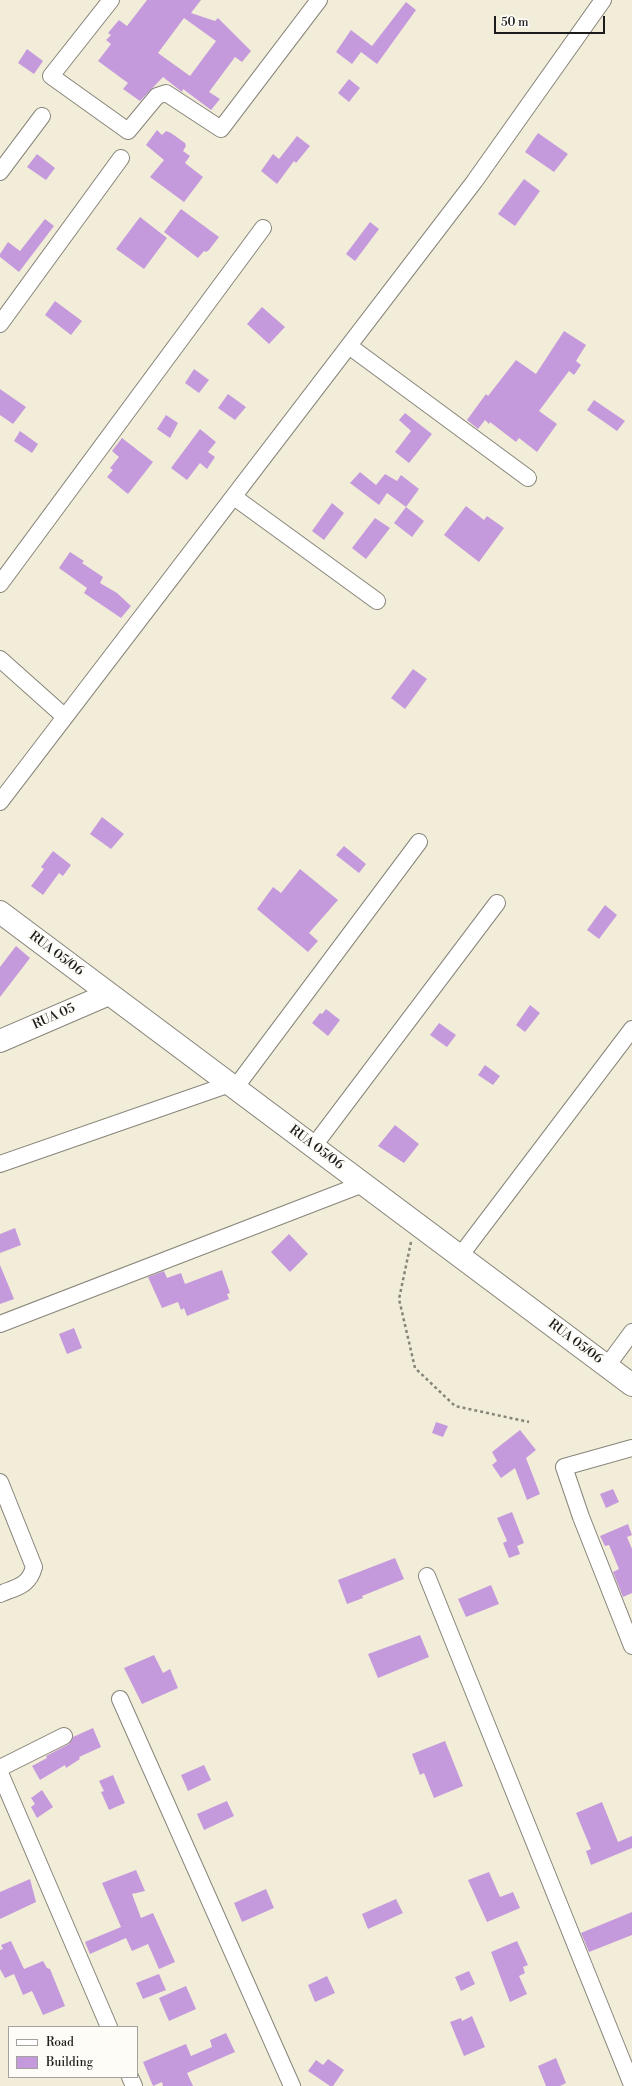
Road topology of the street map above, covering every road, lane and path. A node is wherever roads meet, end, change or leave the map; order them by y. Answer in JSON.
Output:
{"nodes":[{"id":1,"x":111,"y":0,"type":"edge"},
{"id":2,"x":319,"y":0,"type":"edge"},
{"id":3,"x":603,"y":0,"type":"edge"},
{"id":4,"x":42,"y":116,"type":"dead end"},
{"id":5,"x":122,"y":158,"type":"dead end"},
{"id":6,"x":0,"y":172,"type":"edge"},
{"id":7,"x":263,"y":228,"type":"dead end"},
{"id":8,"x":0,"y":324,"type":"edge"},
{"id":9,"x":349,"y":346,"type":"junction"},
{"id":10,"x":528,"y":478,"type":"dead end"},
{"id":11,"x":234,"y":497,"type":"junction"},
{"id":12,"x":0,"y":584,"type":"edge"},
{"id":13,"x":377,"y":601,"type":"dead end"},
{"id":14,"x":0,"y":659,"type":"edge"},
{"id":15,"x":65,"y":717,"type":"junction"},
{"id":16,"x":0,"y":802,"type":"edge"},
{"id":17,"x":419,"y":842,"type":"dead end"},
{"id":18,"x":497,"y":904,"type":"dead end"},
{"id":19,"x":0,"y":912,"type":"edge"},
{"id":20,"x":108,"y":994,"type":"junction"},
{"id":21,"x":632,"y":1029,"type":"edge"},
{"id":22,"x":0,"y":1041,"type":"edge"},
{"id":23,"x":232,"y":1086,"type":"junction"},
{"id":24,"x":313,"y":1147,"type":"junction"},
{"id":25,"x":0,"y":1164,"type":"edge"},
{"id":26,"x":363,"y":1184,"type":"junction"},
{"id":27,"x":415,"y":1223,"type":"junction"},
{"id":28,"x":460,"y":1256,"type":"junction"},
{"id":29,"x":0,"y":1324,"type":"edge"},
{"id":30,"x":632,"y":1332,"type":"edge"},
{"id":31,"x":607,"y":1366,"type":"junction"},
{"id":32,"x":632,"y":1384,"type":"edge"},
{"id":33,"x":529,"y":1422,"type":"dead end"},
{"id":34,"x":632,"y":1448,"type":"edge"},
{"id":35,"x":0,"y":1482,"type":"edge"},
{"id":36,"x":427,"y":1576,"type":"dead end"},
{"id":37,"x":0,"y":1594,"type":"edge"},
{"id":38,"x":632,"y":1646,"type":"edge"},
{"id":39,"x":120,"y":1699,"type":"dead end"},
{"id":40,"x":64,"y":1736,"type":"dead end"},
{"id":41,"x":0,"y":1768,"type":"edge"},
{"id":42,"x":0,"y":1773,"type":"edge"},
{"id":43,"x":109,"y":2026,"type":"edge"},
{"id":44,"x":632,"y":2085,"type":"edge"},
{"id":45,"x":292,"y":2086,"type":"edge"}],
"edges":[{"from":1,"to":2,"type":"street"},
{"from":3,"to":9,"type":"street"},
{"from":4,"to":6,"type":"street"},
{"from":5,"to":8,"type":"street"},
{"from":7,"to":12,"type":"street"},
{"from":9,"to":10,"type":"street"},
{"from":9,"to":11,"type":"street"},
{"from":11,"to":13,"type":"street"},
{"from":11,"to":15,"type":"street"},
{"from":14,"to":15,"type":"street"},
{"from":15,"to":16,"type":"street"},
{"from":17,"to":23,"type":"street"},
{"from":18,"to":24,"type":"street"},
{"from":19,"to":20,"type":"street","name":"RUA 05/06"},
{"from":20,"to":22,"type":"street","name":"RUA 05"},
{"from":20,"to":23,"type":"street","name":"RUA 05/06"},
{"from":21,"to":28,"type":"street"},
{"from":23,"to":24,"type":"street","name":"RUA 05/06"},
{"from":23,"to":25,"type":"street"},
{"from":24,"to":26,"type":"street","name":"RUA 05/06"},
{"from":26,"to":27,"type":"street","name":"RUA 05/06"},
{"from":26,"to":29,"type":"street"},
{"from":27,"to":28,"type":"street","name":"RUA 05/06"},
{"from":27,"to":33,"type":"path"},
{"from":28,"to":31,"type":"street","name":"RUA 05/06"},
{"from":30,"to":31,"type":"street"},
{"from":31,"to":32,"type":"street","name":"RUA 05/06"},
{"from":34,"to":38,"type":"street"},
{"from":35,"to":37,"type":"street"},
{"from":36,"to":44,"type":"street"},
{"from":39,"to":45,"type":"street"},
{"from":40,"to":41,"type":"street"},
{"from":42,"to":43,"type":"street"}]}
